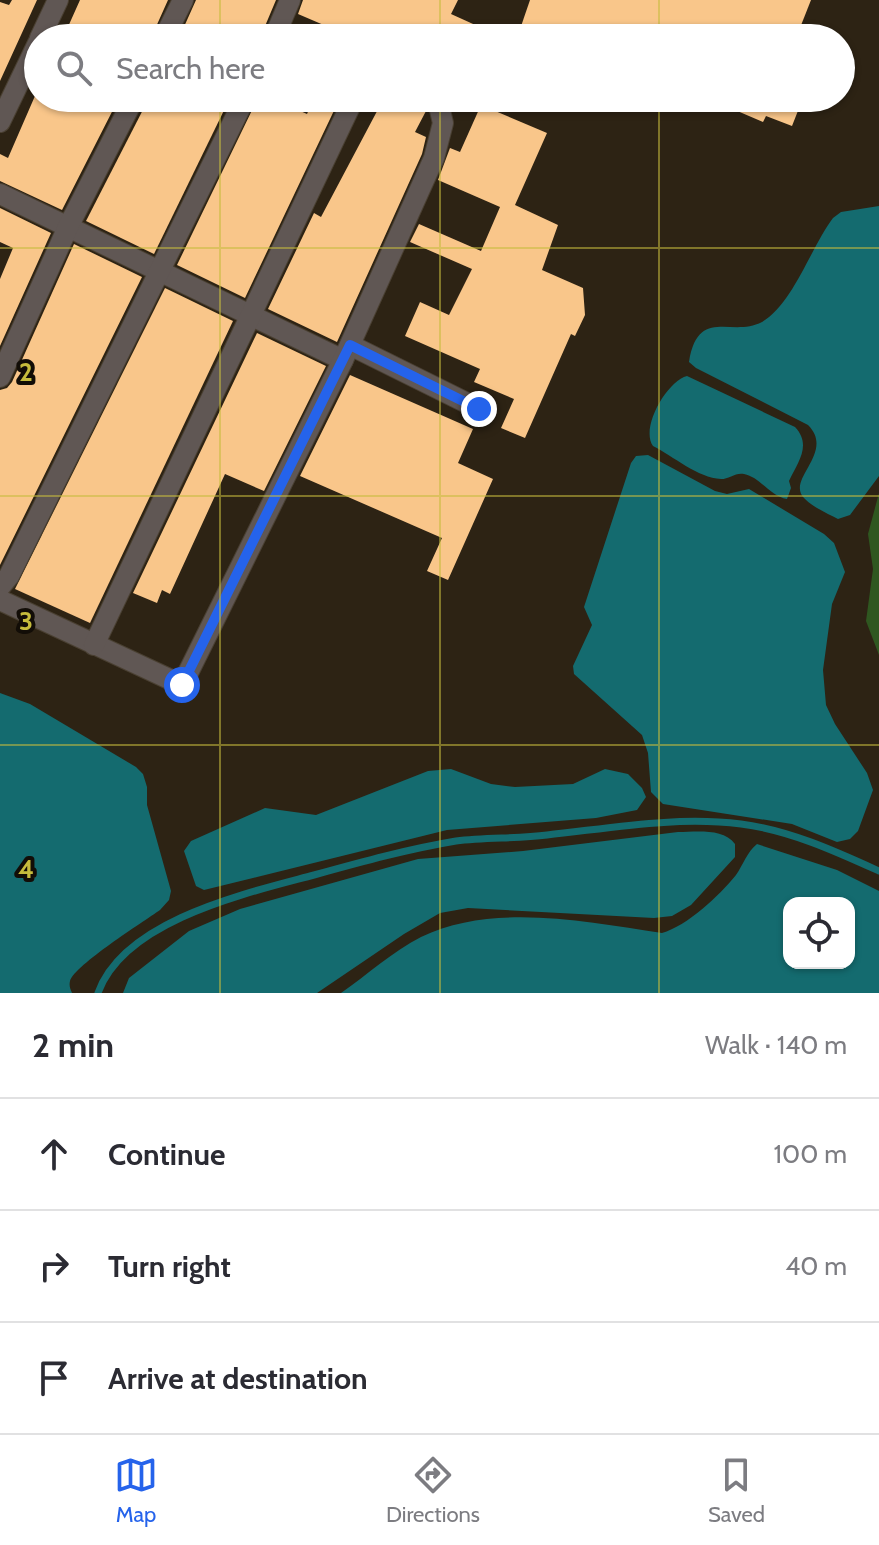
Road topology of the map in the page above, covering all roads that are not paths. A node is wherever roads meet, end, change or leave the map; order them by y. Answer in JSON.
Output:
{"nodes":[{"id":1,"x":58,"y":0,"type":"edge"},
{"id":2,"x":183,"y":0,"type":"edge"},
{"id":3,"x":290,"y":0,"type":"edge"},
{"id":4,"x":47,"y":24,"type":"edge"},
{"id":5,"x":171,"y":24,"type":"edge"},
{"id":6,"x":285,"y":24,"type":"edge"},
{"id":7,"x":24,"y":72,"type":"edge"},
{"id":8,"x":127,"y":112,"type":"edge"},
{"id":9,"x":238,"y":112,"type":"edge"},
{"id":10,"x":347,"y":112,"type":"edge"},
{"id":11,"x":440,"y":112,"type":"edge"},
{"id":12,"x":0,"y":122,"type":"edge"},
{"id":13,"x":0,"y":194,"type":"edge"},
{"id":14,"x":68,"y":227,"type":"junction"},
{"id":15,"x":160,"y":270,"type":"junction"},
{"id":16,"x":249,"y":316,"type":"junction"},
{"id":17,"x":346,"y":353,"type":"junction"},
{"id":18,"x":0,"y":377,"type":"edge"},
{"id":19,"x":479,"y":409,"type":"dead end"},
{"id":20,"x":0,"y":587,"type":"edge"},
{"id":21,"x":0,"y":600,"type":"edge"},
{"id":22,"x":94,"y":645,"type":"junction"}],
"edges":[{"from":1,"to":4,"type":"street"},
{"from":2,"to":5,"type":"street"},
{"from":3,"to":6,"type":"street"},
{"from":7,"to":12,"type":"street"},
{"from":8,"to":14,"type":"street"},
{"from":9,"to":15,"type":"street"},
{"from":10,"to":16,"type":"street"},
{"from":11,"to":17,"type":"street"},
{"from":13,"to":14,"type":"street"},
{"from":14,"to":15,"type":"street"},
{"from":14,"to":18,"type":"street"},
{"from":15,"to":16,"type":"street"},
{"from":15,"to":20,"type":"street"},
{"from":16,"to":17,"type":"street"},
{"from":16,"to":22,"type":"street"},
{"from":17,"to":19,"type":"street"},
{"from":17,"to":22,"type":"street"},
{"from":21,"to":22,"type":"street"}]}
